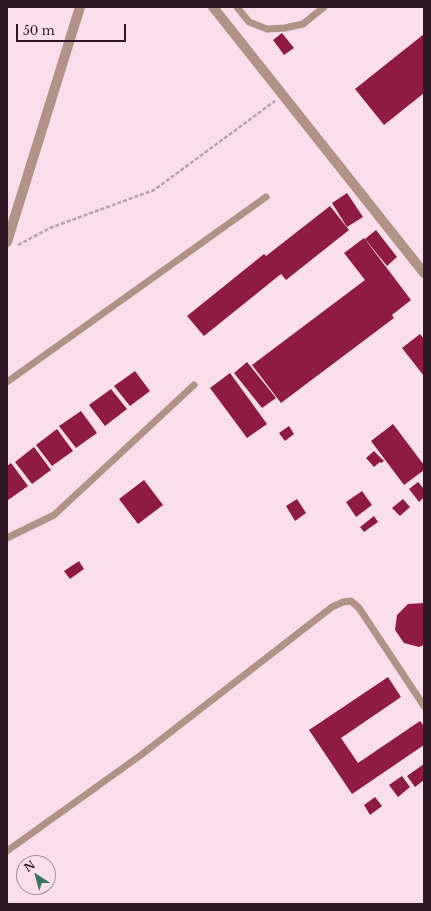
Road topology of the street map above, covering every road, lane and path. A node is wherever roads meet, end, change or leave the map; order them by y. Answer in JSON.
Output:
{"nodes":[{"id":1,"x":80,"y":7,"type":"edge"},
{"id":2,"x":213,"y":7,"type":"edge"},
{"id":3,"x":237,"y":7,"type":"edge"},
{"id":4,"x":324,"y":7,"type":"edge"},
{"id":5,"x":284,"y":94,"type":"junction"},
{"id":6,"x":266,"y":198,"type":"dead end"},
{"id":7,"x":10,"y":245,"type":"edge"},
{"id":8,"x":424,"y":274,"type":"edge"},
{"id":9,"x":7,"y":382,"type":"edge"},
{"id":10,"x":194,"y":385,"type":"dead end"},
{"id":11,"x":7,"y":538,"type":"edge"},
{"id":12,"x":424,"y":706,"type":"edge"},
{"id":13,"x":7,"y":851,"type":"edge"}],
"edges":[{"from":1,"to":7,"type":"street"},
{"from":2,"to":5,"type":"street"},
{"from":3,"to":4,"type":"lane"},
{"from":5,"to":7,"type":"path"},
{"from":5,"to":8,"type":"street"},
{"from":6,"to":9,"type":"lane"},
{"from":10,"to":11,"type":"lane"},
{"from":12,"to":13,"type":"lane"}]}
